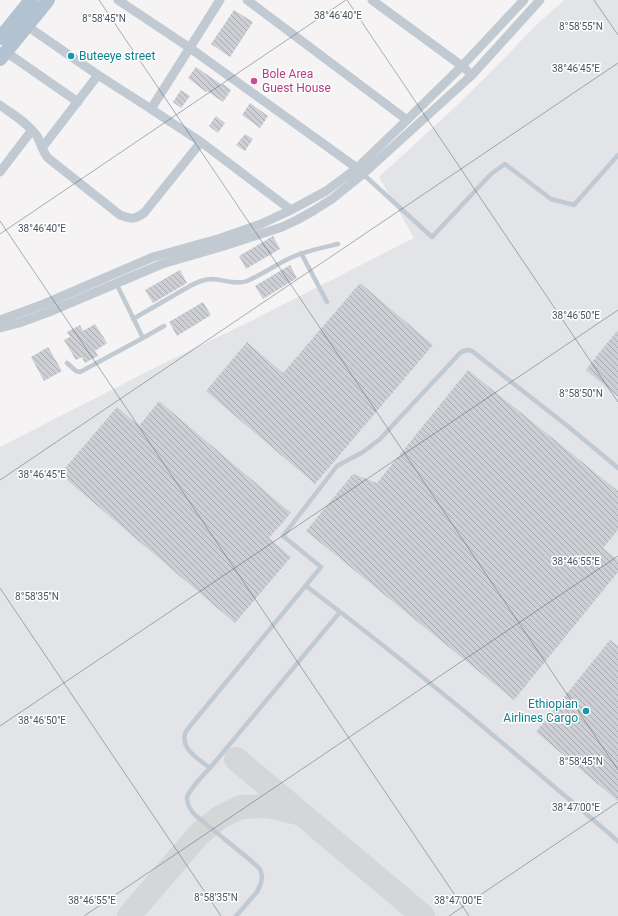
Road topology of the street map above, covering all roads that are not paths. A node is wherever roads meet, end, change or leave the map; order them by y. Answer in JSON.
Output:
{"nodes":[{"id":1,"x":31,"y":0,"type":"edge"},
{"id":2,"x":48,"y":0,"type":"edge"},
{"id":3,"x":118,"y":0,"type":"edge"},
{"id":4,"x":220,"y":0,"type":"edge"},
{"id":5,"x":247,"y":0,"type":"edge"},
{"id":6,"x":372,"y":0,"type":"edge"},
{"id":7,"x":524,"y":0,"type":"edge"},
{"id":8,"x":540,"y":0,"type":"edge"},
{"id":9,"x":28,"y":26,"type":"junction"},
{"id":10,"x":0,"y":38,"type":"edge"},
{"id":11,"x":190,"y":48,"type":"junction"},
{"id":12,"x":3,"y":55,"type":"edge"},
{"id":13,"x":462,"y":66,"type":"junction"},
{"id":14,"x":98,"y":75,"type":"junction"},
{"id":15,"x":472,"y":75,"type":"junction"},
{"id":16,"x":78,"y":102,"type":"junction"},
{"id":17,"x":0,"y":105,"type":"edge"},
{"id":18,"x":151,"y":109,"type":"junction"},
{"id":19,"x":407,"y":120,"type":"junction"},
{"id":20,"x":32,"y":130,"type":"junction"},
{"id":21,"x":200,"y":142,"type":"junction"},
{"id":22,"x":42,"y":148,"type":"junction"},
{"id":23,"x":618,"y":156,"type":"edge"},
{"id":24,"x":360,"y":171,"type":"junction"},
{"id":25,"x":0,"y":172,"type":"edge"},
{"id":26,"x":290,"y":210,"type":"junction"},
{"id":27,"x":338,"y":244,"type":"dead end"},
{"id":28,"x":301,"y":253,"type":"junction"},
{"id":29,"x":116,"y":283,"type":"junction"},
{"id":30,"x":327,"y":302,"type":"dead end"},
{"id":31,"x":133,"y":319,"type":"junction"},
{"id":32,"x":0,"y":320,"type":"edge"},
{"id":33,"x":164,"y":326,"type":"dead end"},
{"id":34,"x":0,"y":328,"type":"edge"},
{"id":35,"x":143,"y":338,"type":"junction"},
{"id":36,"x":67,"y":363,"type":"dead end"},
{"id":37,"x":618,"y":468,"type":"edge"},
{"id":38,"x":306,"y":586,"type":"junction"},
{"id":39,"x":340,"y":612,"type":"junction"},
{"id":40,"x":210,"y":768,"type":"junction"},
{"id":41,"x":618,"y":841,"type":"edge"},
{"id":42,"x":236,"y":916,"type":"edge"}],
"edges":[{"from":1,"to":10,"type":"main road"},
{"from":2,"to":9,"type":"main road"},
{"from":3,"to":11,"type":"street"},
{"from":4,"to":11,"type":"street"},
{"from":5,"to":19,"type":"street"},
{"from":6,"to":13,"type":"street"},
{"from":7,"to":13,"type":"street"},
{"from":8,"to":15,"type":"street"},
{"from":9,"to":12,"type":"main road"},
{"from":9,"to":14,"type":"street"},
{"from":11,"to":18,"type":"street"},
{"from":11,"to":24,"type":"street"},
{"from":12,"to":16,"type":"street"},
{"from":13,"to":15,"type":"street"},
{"from":13,"to":19,"type":"street"},
{"from":14,"to":16,"type":"street"},
{"from":14,"to":18,"type":"street"},
{"from":15,"to":24,"type":"street"},
{"from":16,"to":22,"type":"street"},
{"from":17,"to":20,"type":"street"},
{"from":18,"to":21,"type":"street"},
{"from":19,"to":24,"type":"street"},
{"from":20,"to":22,"type":"street"},
{"from":20,"to":25,"type":"street"},
{"from":21,"to":22,"type":"street"},
{"from":21,"to":26,"type":"street"},
{"from":23,"to":24,"type":"lane"},
{"from":24,"to":26,"type":"street"},
{"from":24,"to":29,"type":"street"},
{"from":26,"to":32,"type":"street"},
{"from":27,"to":28,"type":"lane"},
{"from":28,"to":30,"type":"lane"},
{"from":28,"to":31,"type":"lane"},
{"from":29,"to":31,"type":"lane"},
{"from":29,"to":34,"type":"street"},
{"from":31,"to":35,"type":"lane"},
{"from":33,"to":35,"type":"lane"},
{"from":35,"to":36,"type":"lane"},
{"from":37,"to":38,"type":"lane"},
{"from":38,"to":39,"type":"lane"},
{"from":38,"to":40,"type":"lane"},
{"from":39,"to":40,"type":"lane"},
{"from":39,"to":41,"type":"lane"},
{"from":40,"to":42,"type":"lane"}]}
